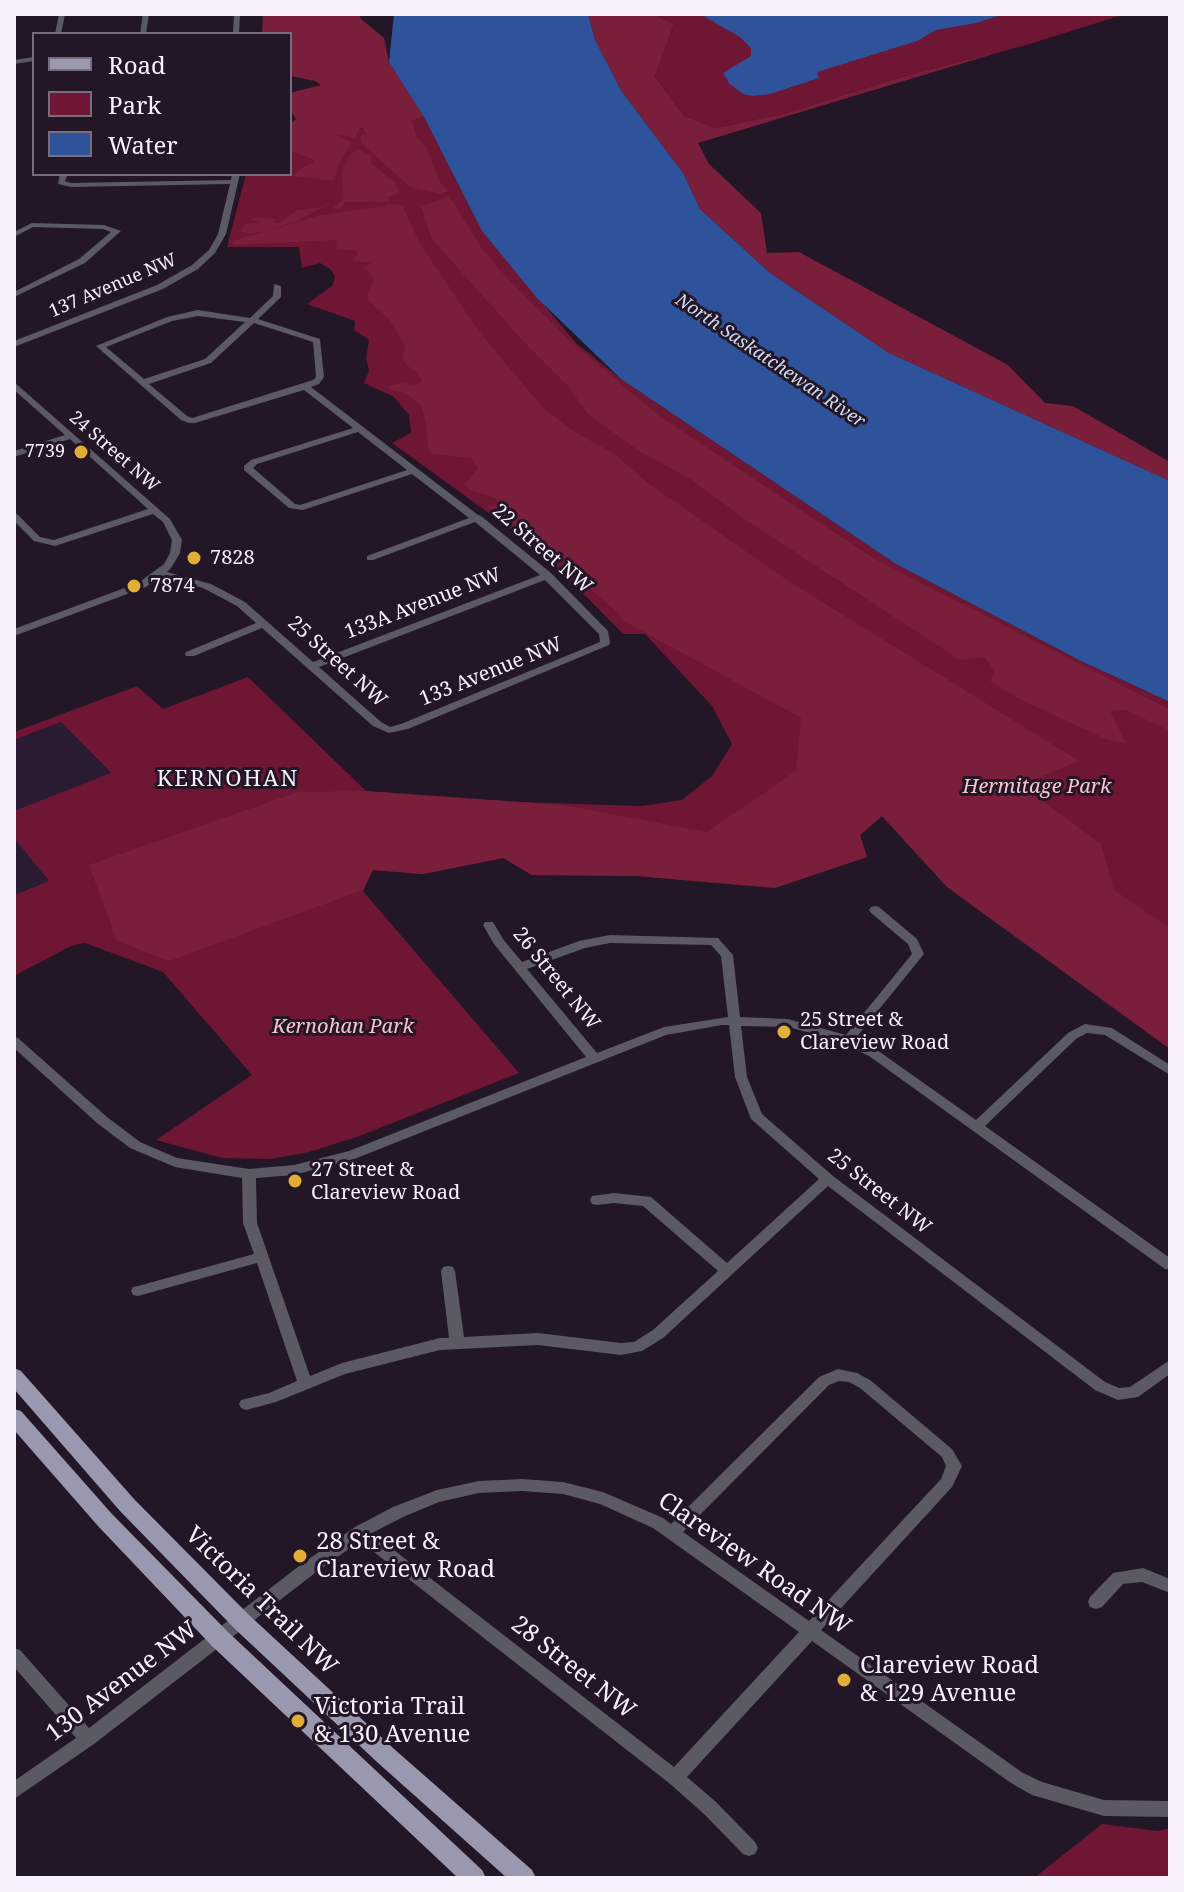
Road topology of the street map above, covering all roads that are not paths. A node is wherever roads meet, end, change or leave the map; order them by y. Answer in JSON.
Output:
{"nodes":[{"id":1,"x":235,"y":178,"type":"edge"},
{"id":2,"x":64,"y":179,"type":"edge"},
{"id":3,"x":14,"y":235,"type":"edge"},
{"id":4,"x":277,"y":286,"type":"dead end"},
{"id":5,"x":14,"y":295,"type":"edge"},
{"id":6,"x":251,"y":319,"type":"junction"},
{"id":7,"x":14,"y":344,"type":"edge"},
{"id":8,"x":142,"y":383,"type":"junction"},
{"id":9,"x":14,"y":385,"type":"edge"},
{"id":10,"x":305,"y":387,"type":"junction"},
{"id":11,"x":360,"y":429,"type":"junction"},
{"id":12,"x":71,"y":436,"type":"junction"},
{"id":13,"x":14,"y":454,"type":"edge"},
{"id":14,"x":415,"y":470,"type":"junction"},
{"id":15,"x":155,"y":510,"type":"junction"},
{"id":16,"x":14,"y":516,"type":"edge"},
{"id":17,"x":478,"y":518,"type":"junction"},
{"id":18,"x":370,"y":558,"type":"dead end"},
{"id":19,"x":161,"y":573,"type":"junction"},
{"id":20,"x":548,"y":575,"type":"junction"},
{"id":21,"x":264,"y":623,"type":"junction"},
{"id":22,"x":14,"y":633,"type":"edge"},
{"id":23,"x":606,"y":640,"type":"joint"},
{"id":24,"x":190,"y":654,"type":"dead end"},
{"id":25,"x":312,"y":666,"type":"junction"},
{"id":26,"x":385,"y":729,"type":"joint"},
{"id":27,"x":875,"y":910,"type":"dead end"},
{"id":28,"x":489,"y":925,"type":"dead end"},
{"id":29,"x":520,"y":967,"type":"junction"},
{"id":30,"x":735,"y":1020,"type":"junction"},
{"id":31,"x":848,"y":1040,"type":"junction"},
{"id":32,"x":14,"y":1041,"type":"edge"},
{"id":33,"x":594,"y":1058,"type":"junction"},
{"id":34,"x":1170,"y":1071,"type":"edge"},
{"id":35,"x":977,"y":1126,"type":"junction"},
{"id":36,"x":249,"y":1174,"type":"junction"},
{"id":37,"x":828,"y":1179,"type":"junction"},
{"id":38,"x":597,"y":1200,"type":"dead end"},
{"id":39,"x":261,"y":1257,"type":"junction"},
{"id":40,"x":1170,"y":1265,"type":"edge"},
{"id":41,"x":448,"y":1271,"type":"dead end"},
{"id":42,"x":727,"y":1271,"type":"junction"},
{"id":43,"x":138,"y":1291,"type":"dead end"},
{"id":44,"x":457,"y":1342,"type":"junction"},
{"id":45,"x":1170,"y":1366,"type":"edge"},
{"id":46,"x":14,"y":1376,"type":"edge"},
{"id":47,"x":305,"y":1383,"type":"junction"},
{"id":48,"x":246,"y":1404,"type":"dead end"},
{"id":49,"x":14,"y":1417,"type":"edge"},
{"id":50,"x":360,"y":1532,"type":"junction"},
{"id":51,"x":672,"y":1533,"type":"junction"},
{"id":52,"x":1170,"y":1586,"type":"edge"},
{"id":53,"x":1096,"y":1602,"type":"dead end"},
{"id":54,"x":242,"y":1622,"type":"junction"},
{"id":55,"x":810,"y":1633,"type":"junction"},
{"id":56,"x":220,"y":1639,"type":"junction"},
{"id":57,"x":14,"y":1655,"type":"edge"},
{"id":58,"x":88,"y":1739,"type":"junction"},
{"id":59,"x":675,"y":1778,"type":"junction"},
{"id":60,"x":14,"y":1791,"type":"edge"},
{"id":61,"x":1170,"y":1809,"type":"edge"},
{"id":62,"x":749,"y":1848,"type":"dead end"},
{"id":63,"x":474,"y":1878,"type":"edge"},
{"id":64,"x":524,"y":1878,"type":"edge"}],
"edges":[{"from":1,"to":2,"type":"street"},
{"from":1,"to":7,"type":"street","name":"137 Avenue NW"},
{"from":3,"to":5,"type":"street"},
{"from":4,"to":6,"type":"street"},
{"from":6,"to":8,"type":"street"},
{"from":6,"to":8,"type":"street"},
{"from":6,"to":10,"type":"street"},
{"from":8,"to":10,"type":"street"},
{"from":9,"to":12,"type":"street","name":"24 Street NW"},
{"from":10,"to":11,"type":"street","name":"22 Street NW"},
{"from":11,"to":14,"type":"street","name":"22 Street NW"},
{"from":11,"to":14,"type":"street"},
{"from":12,"to":13,"type":"street"},
{"from":12,"to":15,"type":"street","name":"24 Street NW"},
{"from":14,"to":17,"type":"street","name":"22 Street NW"},
{"from":15,"to":16,"type":"street"},
{"from":15,"to":19,"type":"street","name":"24 Street NW"},
{"from":17,"to":18,"type":"street"},
{"from":17,"to":20,"type":"street","name":"22 Street NW"},
{"from":19,"to":21,"type":"street","name":"25 Street NW"},
{"from":19,"to":22,"type":"street"},
{"from":20,"to":23,"type":"street","name":"22 Street NW"},
{"from":20,"to":25,"type":"street","name":"133A Avenue NW"},
{"from":21,"to":24,"type":"street","name":"25 Street NW"},
{"from":21,"to":25,"type":"street","name":"25 Street NW"},
{"from":23,"to":26,"type":"street","name":"133 Avenue NW"},
{"from":25,"to":26,"type":"street","name":"25 Street NW"},
{"from":27,"to":31,"type":"street"},
{"from":28,"to":29,"type":"street","name":"26 Street NW"},
{"from":29,"to":30,"type":"street","name":"25 Street NW"},
{"from":29,"to":33,"type":"street","name":"26 Street NW"},
{"from":30,"to":31,"type":"street"},
{"from":30,"to":33,"type":"street"},
{"from":30,"to":37,"type":"street","name":"25 Street NW"},
{"from":31,"to":35,"type":"street"},
{"from":32,"to":36,"type":"street"},
{"from":33,"to":36,"type":"street"},
{"from":34,"to":35,"type":"street"},
{"from":35,"to":40,"type":"street"},
{"from":36,"to":39,"type":"street"},
{"from":37,"to":42,"type":"street"},
{"from":37,"to":45,"type":"street","name":"25 Street NW"},
{"from":38,"to":42,"type":"street"},
{"from":39,"to":43,"type":"street"},
{"from":39,"to":47,"type":"street"},
{"from":41,"to":44,"type":"street"},
{"from":42,"to":44,"type":"street"},
{"from":44,"to":47,"type":"street"},
{"from":46,"to":54,"type":"main road","name":"Victoria Trail NW"},
{"from":47,"to":48,"type":"street"},
{"from":49,"to":56,"type":"main road"},
{"from":50,"to":51,"type":"street","name":"Clareview Road NW"},
{"from":50,"to":54,"type":"street","name":"Clareview Road NW"},
{"from":50,"to":59,"type":"street","name":"28 Street NW"},
{"from":51,"to":55,"type":"street","name":"Clareview Road NW"},
{"from":51,"to":55,"type":"street"},
{"from":52,"to":53,"type":"street"},
{"from":54,"to":56,"type":"street","name":"Clareview Road NW"},
{"from":54,"to":64,"type":"main road","name":"Victoria Trail NW"},
{"from":55,"to":59,"type":"street"},
{"from":55,"to":61,"type":"street","name":"Clareview Road NW"},
{"from":56,"to":58,"type":"street","name":"130 Avenue NW"},
{"from":56,"to":63,"type":"main road"},
{"from":57,"to":58,"type":"street"},
{"from":58,"to":60,"type":"street","name":"130 Avenue NW"},
{"from":59,"to":62,"type":"street","name":"28 Street NW"}]}
